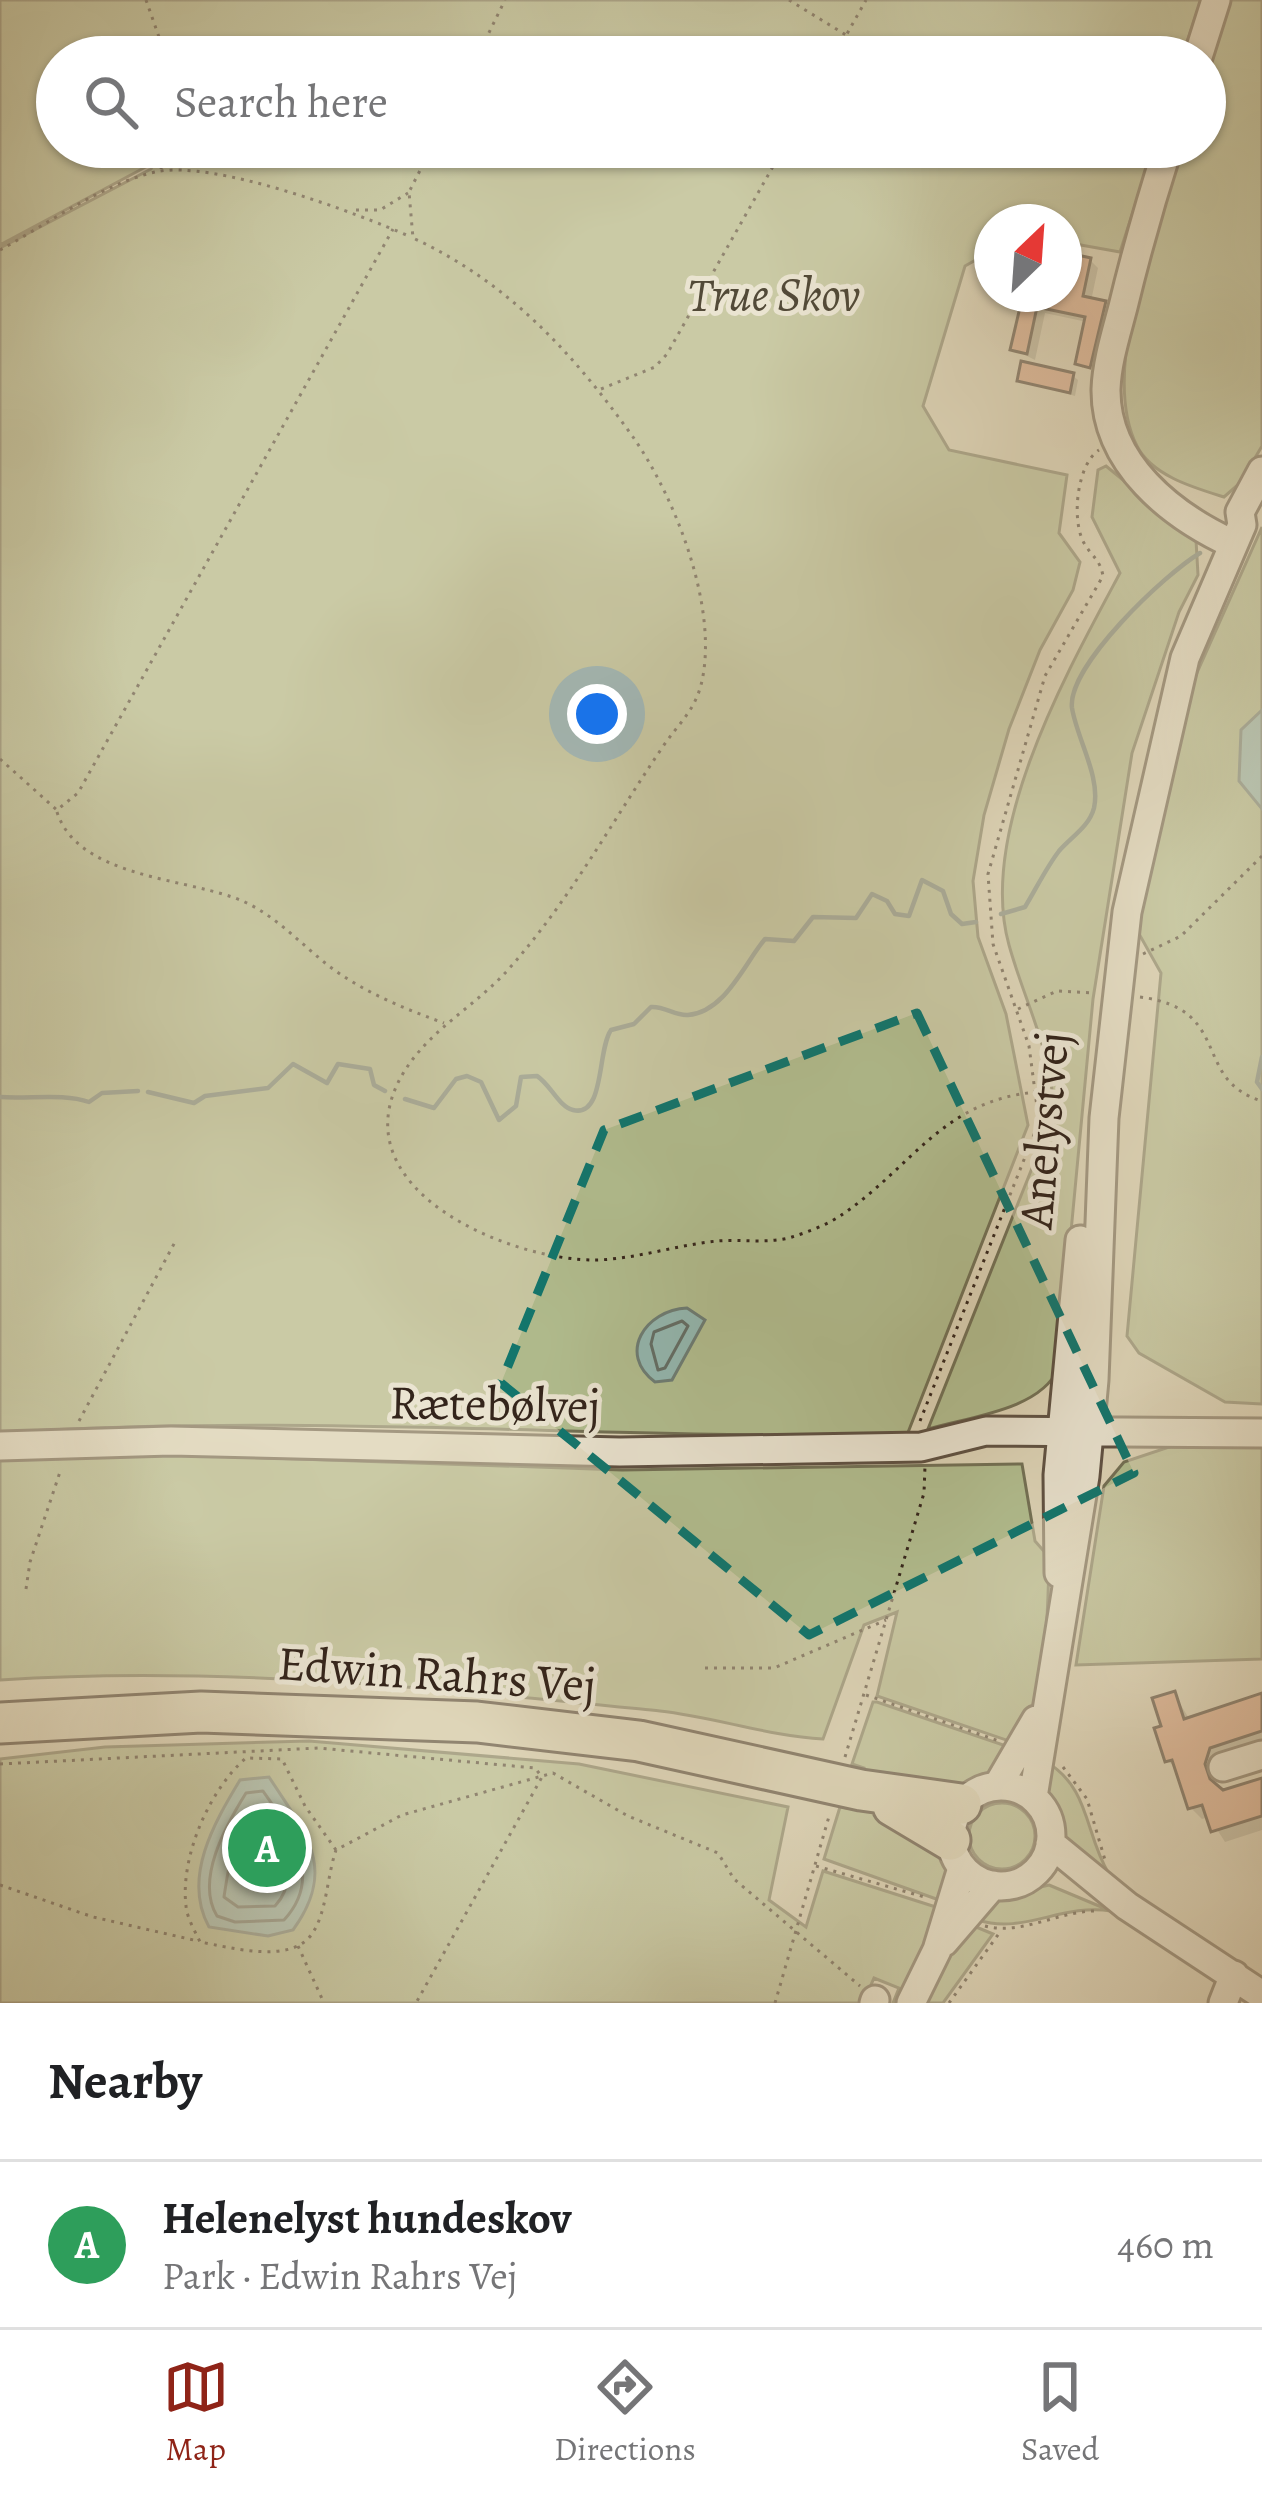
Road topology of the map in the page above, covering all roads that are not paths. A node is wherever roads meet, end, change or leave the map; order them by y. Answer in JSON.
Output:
{"nodes":[{"id":1,"x":1216,"y":0,"type":"edge"},
{"id":2,"x":1205,"y":36,"type":"edge"},
{"id":3,"x":1161,"y":168,"type":"edge"},
{"id":4,"x":1262,"y":471,"type":"edge"},
{"id":5,"x":1262,"y":504,"type":"edge"},
{"id":6,"x":1238,"y":535,"type":"junction"},
{"id":7,"x":1186,"y":658,"type":"junction"},
{"id":8,"x":1109,"y":994,"type":"junction"},
{"id":9,"x":1076,"y":1423,"type":"junction"},
{"id":10,"x":1262,"y":1433,"type":"edge"},
{"id":11,"x":0,"y":1446,"type":"edge"},
{"id":12,"x":0,"y":1724,"type":"edge"},
{"id":13,"x":1030,"y":1752,"type":"junction"},
{"id":14,"x":1262,"y":1755,"type":"edge"},
{"id":15,"x":1223,"y":1767,"type":"dead end"},
{"id":16,"x":998,"y":1785,"type":"junction"},
{"id":17,"x":1033,"y":1797,"type":"junction"},
{"id":18,"x":958,"y":1838,"type":"junction"},
{"id":19,"x":1050,"y":1843,"type":"junction"},
{"id":20,"x":1034,"y":1874,"type":"junction"},
{"id":21,"x":993,"y":1885,"type":"junction"},
{"id":22,"x":1116,"y":1908,"type":"junction"},
{"id":23,"x":937,"y":1950,"type":"junction"},
{"id":24,"x":1234,"y":1975,"type":"junction"},
{"id":25,"x":1262,"y":1994,"type":"edge"},
{"id":26,"x":911,"y":2003,"type":"edge"},
{"id":27,"x":1222,"y":2003,"type":"edge"}],
"edges":[{"from":1,"to":2,"type":"street"},
{"from":3,"to":6,"type":"street"},
{"from":4,"to":6,"type":"street","name":"Anelystvej"},
{"from":5,"to":6,"type":"street","name":"Anelystvej"},
{"from":6,"to":7,"type":"street","name":"Anelystvej"},
{"from":7,"to":8,"type":"street","name":"Anelystvej"},
{"from":7,"to":8,"type":"street","name":"Anelystvej"},
{"from":8,"to":9,"type":"street","name":"Anelystvej"},
{"from":9,"to":10,"type":"street","name":"Rætebølvej"},
{"from":9,"to":11,"type":"street","name":"Rætebølvej"},
{"from":9,"to":13,"type":"street","name":"Anelystvej"},
{"from":12,"to":18,"type":"highway","name":"Edwin Rahrs Vej"},
{"from":13,"to":16,"type":"street","name":"Anelystvej"},
{"from":13,"to":17,"type":"street","name":"Anelystvej"},
{"from":14,"to":15,"type":"street"},
{"from":16,"to":17,"type":"street"},
{"from":16,"to":18,"type":"street"},
{"from":17,"to":19,"type":"street"},
{"from":18,"to":21,"type":"street"},
{"from":18,"to":23,"type":"street"},
{"from":19,"to":20,"type":"street"},
{"from":19,"to":22,"type":"street"},
{"from":20,"to":21,"type":"street"},
{"from":20,"to":22,"type":"street"},
{"from":21,"to":23,"type":"street"},
{"from":22,"to":24,"type":"street"},
{"from":23,"to":26,"type":"street"},
{"from":24,"to":25,"type":"street"},
{"from":24,"to":27,"type":"street"}]}
